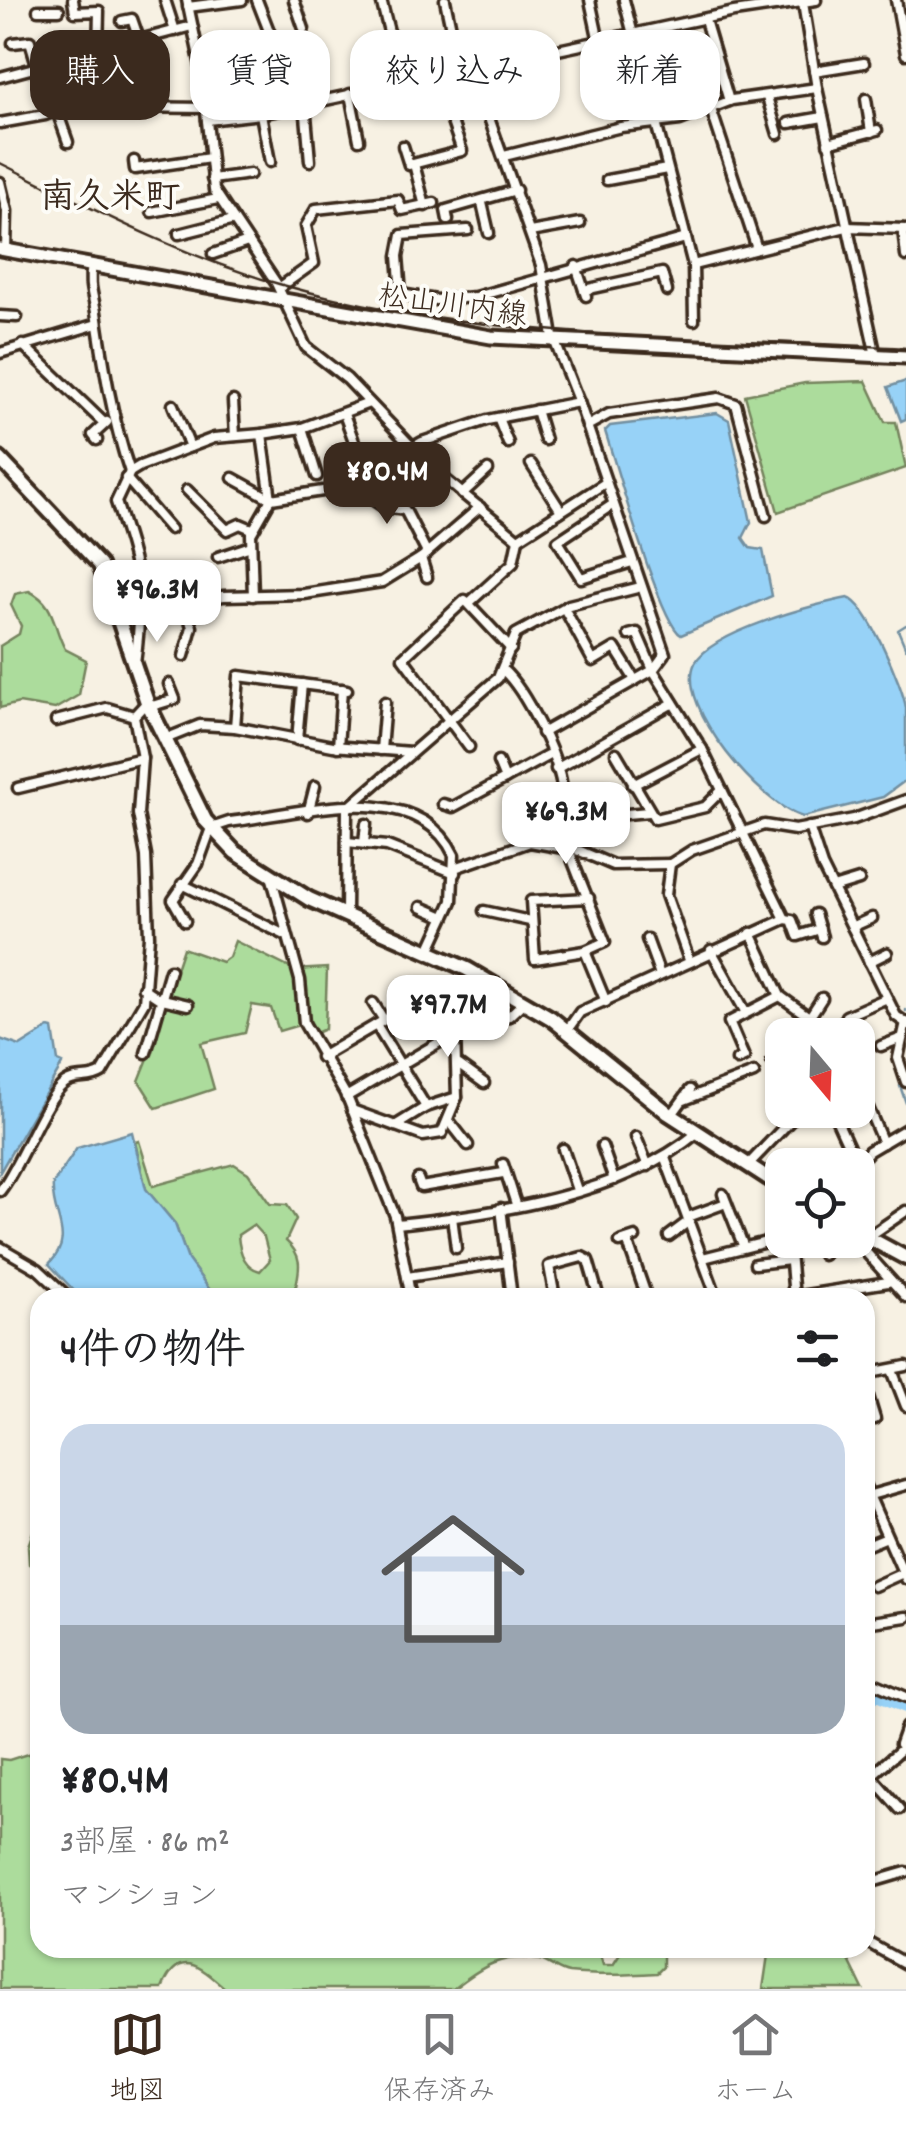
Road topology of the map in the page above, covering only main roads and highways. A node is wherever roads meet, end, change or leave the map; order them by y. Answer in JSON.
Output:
{"nodes":[{"id":1,"x":3,"y":249,"type":"edge"},
{"id":2,"x":906,"y":357,"type":"edge"},
{"id":3,"x":0,"y":460,"type":"edge"},
{"id":4,"x":765,"y":1176,"type":"edge"},
{"id":5,"x":875,"y":1243,"type":"edge"},
{"id":6,"x":906,"y":1258,"type":"edge"}],
"edges":[{"from":1,"to":2,"type":"main road","name":"松山川内線"},
{"from":3,"to":4,"type":"main road"},
{"from":5,"to":6,"type":"main road"}]}
